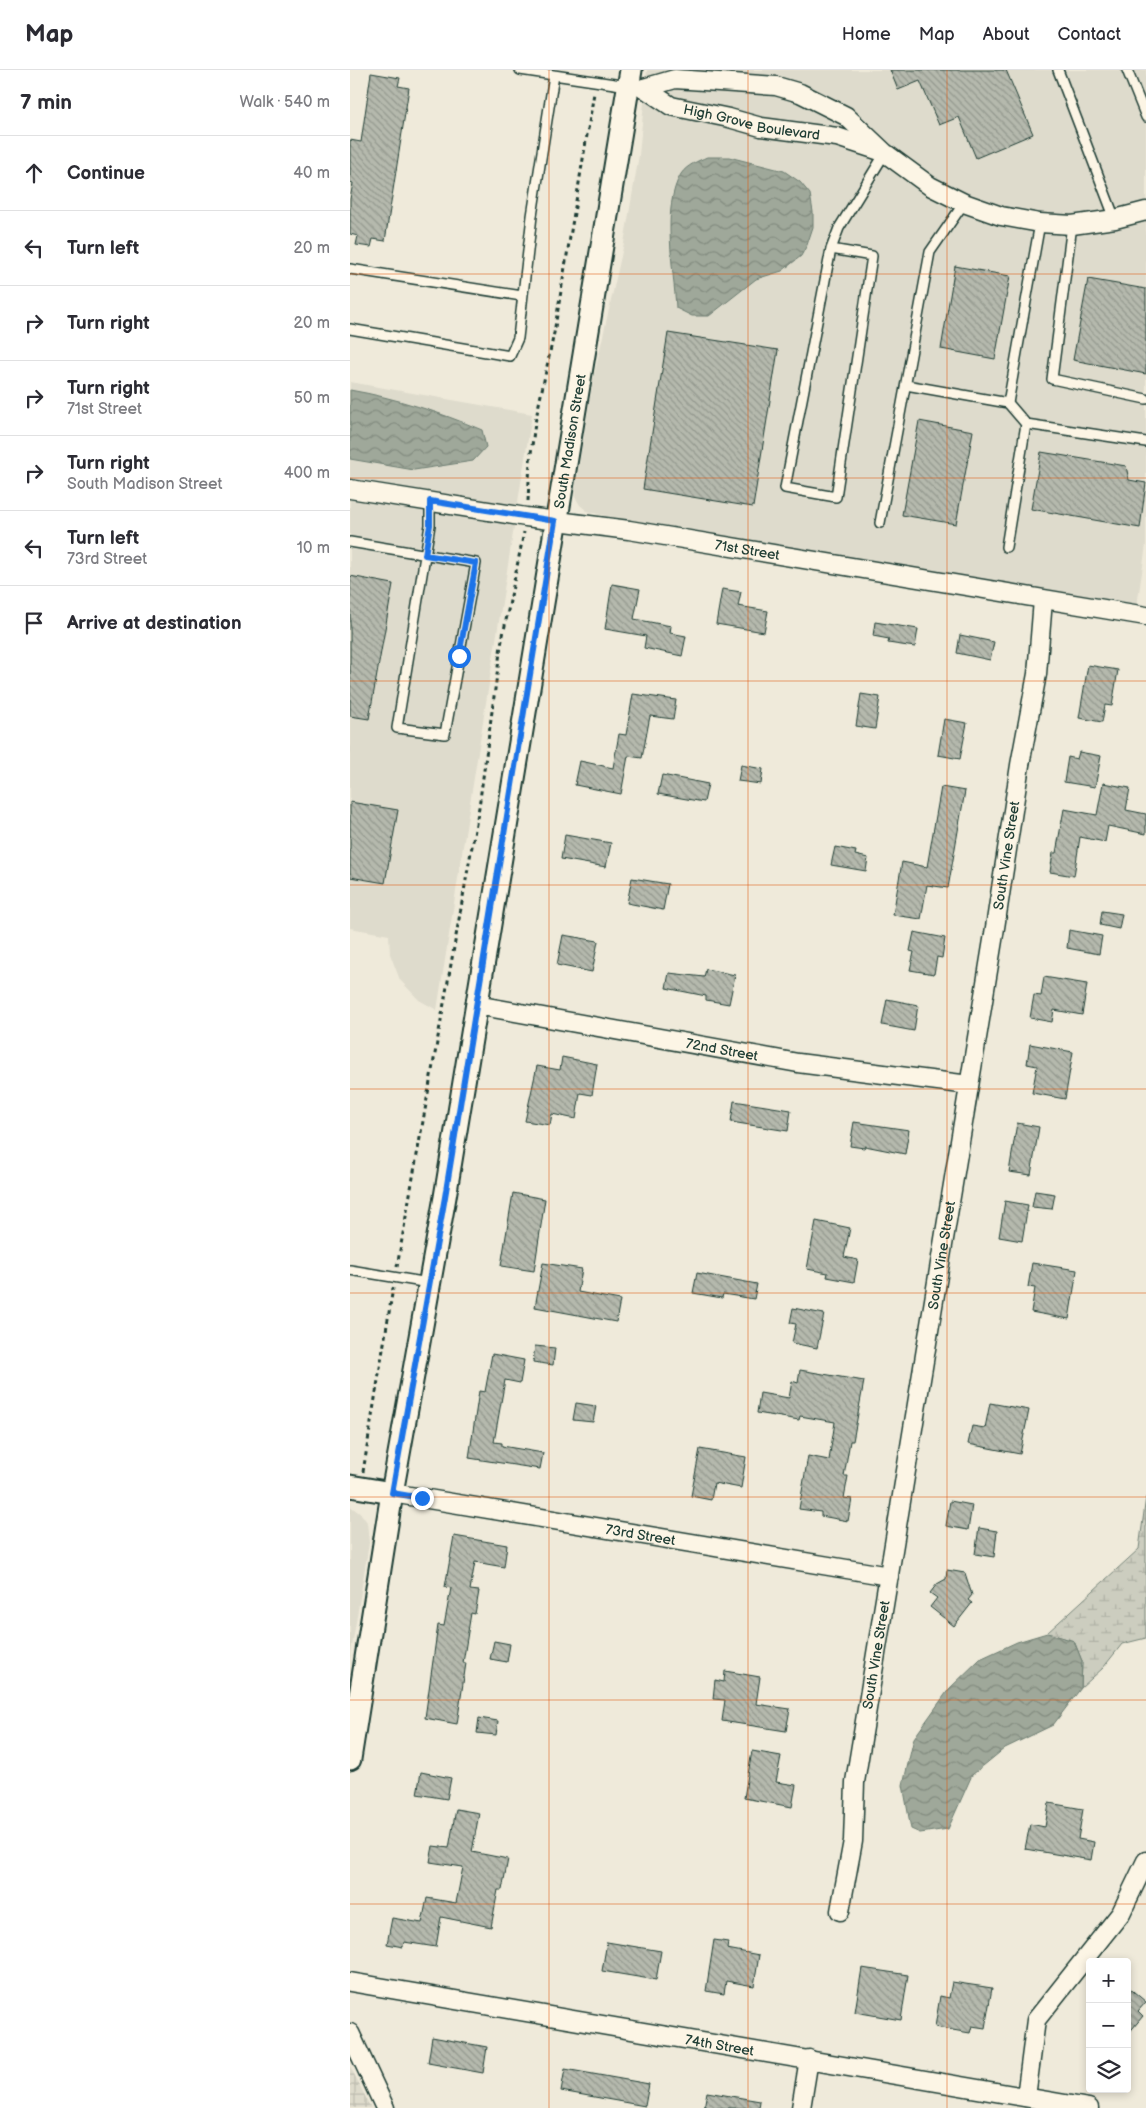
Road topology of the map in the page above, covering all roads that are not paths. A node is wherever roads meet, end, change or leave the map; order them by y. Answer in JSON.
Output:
{"nodes":[{"id":1,"x":520,"y":70,"type":"edge"},
{"id":2,"x":1058,"y":70,"type":"edge"},
{"id":3,"x":1127,"y":70,"type":"edge"},
{"id":4,"x":554,"y":75,"type":"junction"},
{"id":5,"x":635,"y":81,"type":"edge"},
{"id":6,"x":1146,"y":117,"type":"edge"},
{"id":7,"x":885,"y":153,"type":"junction"},
{"id":8,"x":964,"y":203,"type":"junction"},
{"id":9,"x":1146,"y":211,"type":"edge"},
{"id":10,"x":1115,"y":220,"type":"junction"},
{"id":11,"x":1040,"y":223,"type":"junction"},
{"id":12,"x":1072,"y":225,"type":"junction"},
{"id":13,"x":831,"y":249,"type":"junction"},
{"id":14,"x":350,"y":269,"type":"edge"},
{"id":15,"x":522,"y":296,"type":"junction"},
{"id":16,"x":350,"y":329,"type":"edge"},
{"id":17,"x":906,"y":385,"type":"junction"},
{"id":18,"x":1146,"y":400,"type":"edge"},
{"id":19,"x":1008,"y":403,"type":"junction"},
{"id":20,"x":1026,"y":424,"type":"junction"},
{"id":21,"x":1146,"y":442,"type":"edge"},
{"id":22,"x":350,"y":489,"type":"edge"},
{"id":23,"x":430,"y":501,"type":"junction"},
{"id":24,"x":555,"y":521,"type":"junction"},
{"id":25,"x":880,"y":523,"type":"dead end"},
{"id":26,"x":350,"y":542,"type":"edge"},
{"id":27,"x":1006,"y":546,"type":"dead end"},
{"id":28,"x":425,"y":555,"type":"junction"},
{"id":29,"x":1043,"y":600,"type":"junction"},
{"id":30,"x":1146,"y":616,"type":"edge"},
{"id":31,"x":476,"y":1005,"type":"junction"},
{"id":32,"x":969,"y":1085,"type":"junction"},
{"id":33,"x":350,"y":1270,"type":"edge"},
{"id":34,"x":429,"y":1283,"type":"junction"},
{"id":35,"x":356,"y":1487,"type":"edge"},
{"id":36,"x":392,"y":1493,"type":"junction"},
{"id":37,"x":890,"y":1576,"type":"junction"},
{"id":38,"x":350,"y":1759,"type":"edge"},
{"id":39,"x":1146,"y":1861,"type":"edge"},
{"id":40,"x":840,"y":1911,"type":"dead end"},
{"id":41,"x":350,"y":1982,"type":"edge"},
{"id":42,"x":350,"y":2033,"type":"edge"},
{"id":43,"x":809,"y":2059,"type":"junction"},
{"id":44,"x":1026,"y":2097,"type":"junction"},
{"id":45,"x":385,"y":2108,"type":"edge"},
{"id":46,"x":801,"y":2108,"type":"edge"},
{"id":47,"x":1089,"y":2108,"type":"edge"}],
"edges":[{"from":1,"to":4,"type":"lane"},
{"from":2,"to":10,"type":"lane"},
{"from":3,"to":6,"type":"lane"},
{"from":4,"to":5,"type":"lane"},
{"from":4,"to":15,"type":"lane"},
{"from":5,"to":7,"type":"street","name":"High Grove Boulevard"},
{"from":5,"to":7,"type":"street","name":"High Grove Boulevard"},
{"from":5,"to":24,"type":"street","name":"South Madison Street"},
{"from":7,"to":8,"type":"street","name":"High Grove Boulevard"},
{"from":7,"to":13,"type":"lane"},
{"from":8,"to":11,"type":"street","name":"High Grove Boulevard"},
{"from":8,"to":17,"type":"lane"},
{"from":9,"to":10,"type":"street","name":"High Grove Boulevard"},
{"from":10,"to":12,"type":"street","name":"High Grove Boulevard"},
{"from":11,"to":12,"type":"street","name":"High Grove Boulevard"},
{"from":11,"to":19,"type":"lane"},
{"from":12,"to":18,"type":"lane"},
{"from":13,"to":13,"type":"lane"},
{"from":14,"to":15,"type":"lane"},
{"from":15,"to":16,"type":"lane"},
{"from":17,"to":19,"type":"lane"},
{"from":17,"to":25,"type":"lane"},
{"from":19,"to":20,"type":"lane"},
{"from":20,"to":21,"type":"lane"},
{"from":20,"to":27,"type":"lane"},
{"from":22,"to":23,"type":"street","name":"71st Street"},
{"from":23,"to":24,"type":"street","name":"71st Street"},
{"from":23,"to":28,"type":"lane"},
{"from":24,"to":29,"type":"street","name":"71st Street"},
{"from":24,"to":31,"type":"street","name":"South Madison Street"},
{"from":26,"to":28,"type":"lane"},
{"from":28,"to":28,"type":"lane"},
{"from":29,"to":30,"type":"street","name":"71st Street"},
{"from":29,"to":32,"type":"street","name":"South Vine Street"},
{"from":31,"to":32,"type":"street","name":"72nd Street"},
{"from":31,"to":34,"type":"street","name":"South Madison Street"},
{"from":32,"to":37,"type":"street","name":"South Vine Street"},
{"from":33,"to":34,"type":"lane"},
{"from":34,"to":36,"type":"street","name":"South Madison Street"},
{"from":35,"to":36,"type":"street"},
{"from":36,"to":37,"type":"street","name":"73rd Street"},
{"from":36,"to":38,"type":"street","name":"South Madison Street"},
{"from":37,"to":40,"type":"street","name":"South Vine Street"},
{"from":39,"to":44,"type":"street"},
{"from":41,"to":43,"type":"street","name":"74th Street"},
{"from":42,"to":45,"type":"street"},
{"from":43,"to":44,"type":"street","name":"74th Street"},
{"from":43,"to":46,"type":"street"},
{"from":44,"to":47,"type":"street","name":"74th Street"}]}
